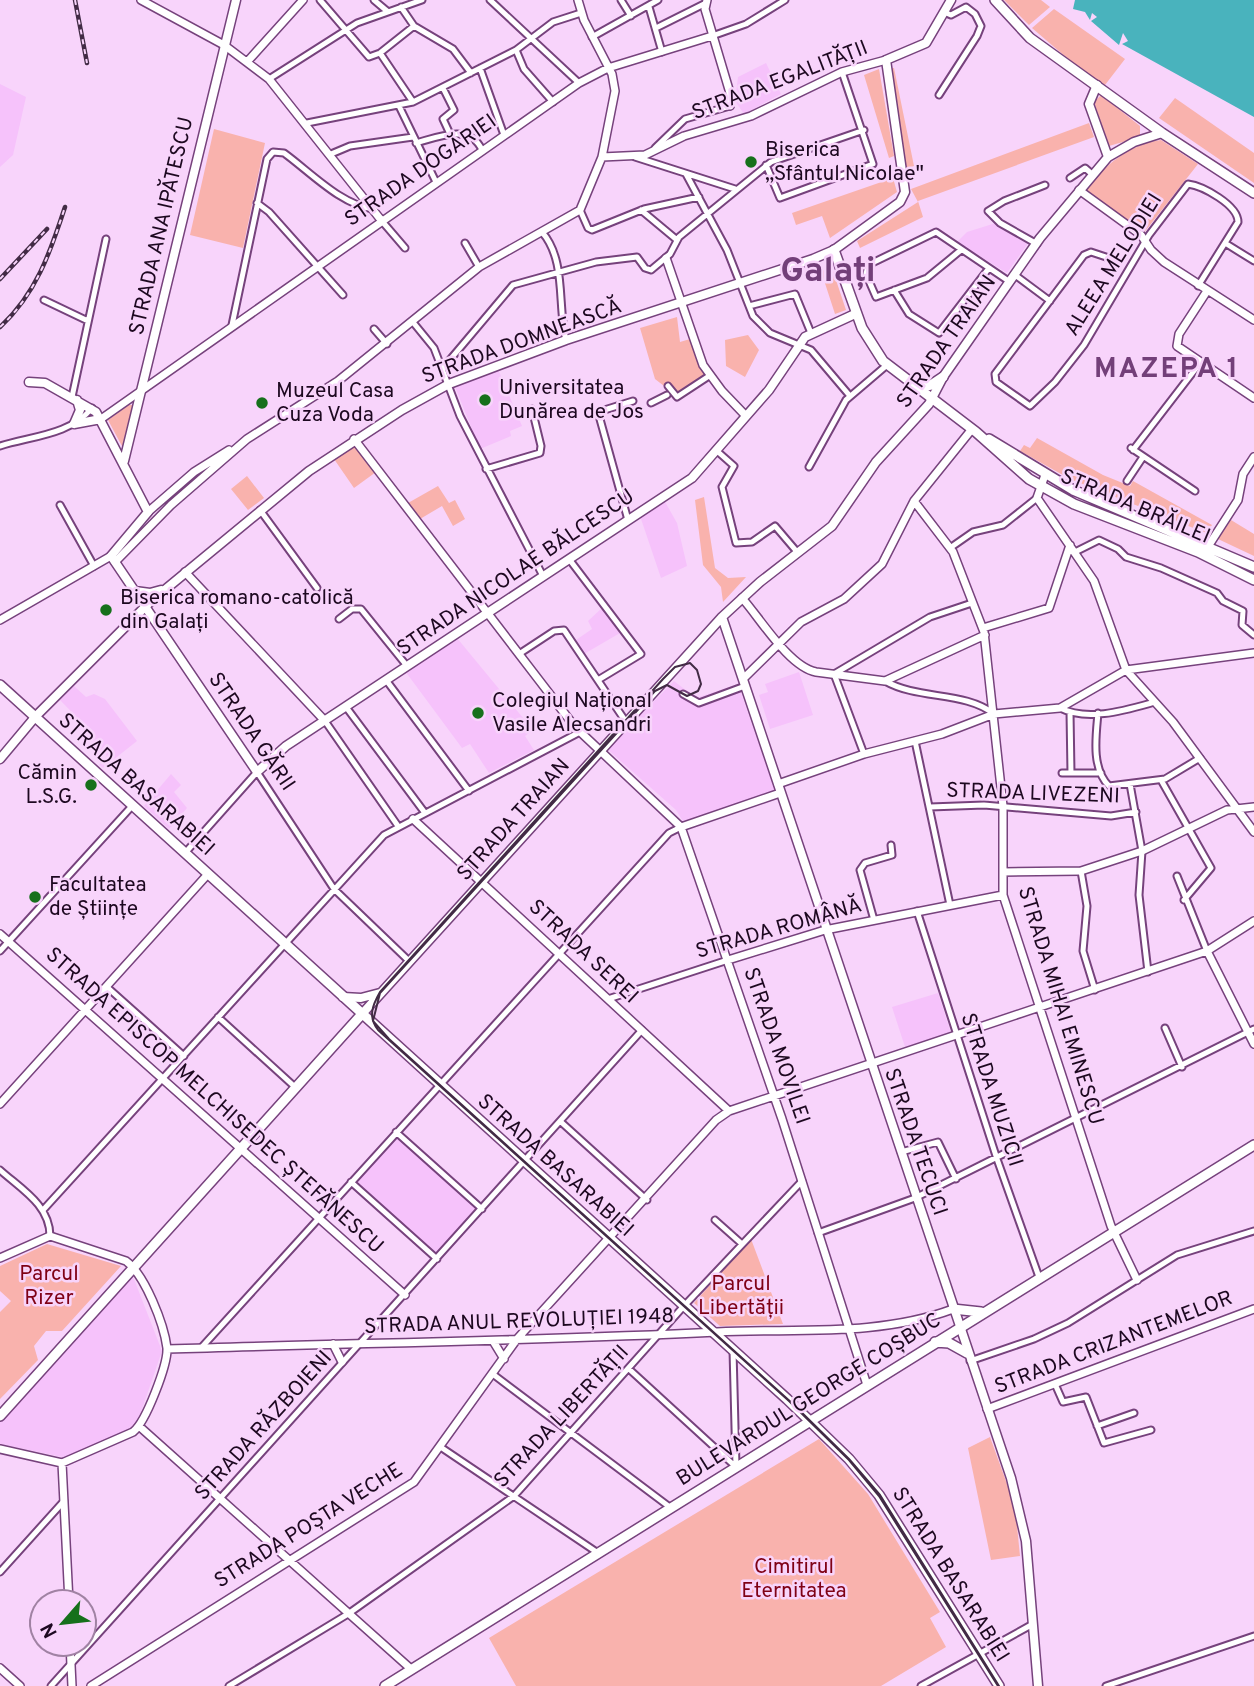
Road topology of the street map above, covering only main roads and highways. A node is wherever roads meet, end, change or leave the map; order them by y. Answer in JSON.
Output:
{"nodes":[{"id":1,"x":236,"y":0,"type":"edge"},
{"id":2,"x":951,"y":0,"type":"edge"},
{"id":3,"x":995,"y":0,"type":"edge"},
{"id":4,"x":1097,"y":85,"type":"junction"},
{"id":5,"x":1162,"y":133,"type":"junction"},
{"id":6,"x":1108,"y":157,"type":"junction"},
{"id":7,"x":1254,"y":193,"type":"edge"},
{"id":8,"x":834,"y":250,"type":"junction"},
{"id":9,"x":855,"y":314,"type":"junction"},
{"id":10,"x":943,"y":377,"type":"junction"},
{"id":11,"x":29,"y":382,"type":"dead end"},
{"id":12,"x":918,"y":388,"type":"junction"},
{"id":13,"x":75,"y":398,"type":"junction"},
{"id":14,"x":932,"y":399,"type":"junction"},
{"id":15,"x":101,"y":419,"type":"junction"},
{"id":16,"x":974,"y":430,"type":"junction"},
{"id":17,"x":124,"y":461,"type":"junction"},
{"id":18,"x":1254,"y":567,"type":"edge"},
{"id":19,"x":1254,"y":580,"type":"edge"},
{"id":20,"x":167,"y":587,"type":"junction"},
{"id":21,"x":135,"y":591,"type":"junction"},
{"id":22,"x":146,"y":606,"type":"junction"},
{"id":23,"x":722,"y":617,"type":"junction"},
{"id":24,"x":134,"y":618,"type":"junction"},
{"id":25,"x":0,"y":685,"type":"edge"},
{"id":26,"x":35,"y":716,"type":"junction"},
{"id":27,"x":0,"y":759,"type":"edge"},
{"id":28,"x":257,"y":772,"type":"joint"},
{"id":29,"x":380,"y":993,"type":"junction"},
{"id":30,"x":343,"y":997,"type":"junction"},
{"id":31,"x":362,"y":1014,"type":"junction"},
{"id":32,"x":1254,"y":1145,"type":"edge"},
{"id":33,"x":953,"y":1309,"type":"junction"},
{"id":34,"x":983,"y":1311,"type":"junction"},
{"id":35,"x":958,"y":1326,"type":"junction"},
{"id":36,"x":935,"y":1342,"type":"junction"},
{"id":37,"x":969,"y":1357,"type":"junction"},
{"id":38,"x":826,"y":1409,"type":"junction"},
{"id":39,"x":799,"y":1410,"type":"junction"},
{"id":40,"x":0,"y":1416,"type":"edge"},
{"id":41,"x":809,"y":1420,"type":"junction"},
{"id":42,"x":793,"y":1430,"type":"junction"},
{"id":43,"x":821,"y":1432,"type":"junction"},
{"id":44,"x":385,"y":1686,"type":"edge"},
{"id":45,"x":999,"y":1686,"type":"edge"},
{"id":46,"x":1038,"y":1686,"type":"edge"}],
"edges":[{"from":1,"to":17,"type":"main road","name":"STRADA ANA IPĂTESCU"},
{"from":2,"to":8,"type":"main road","name":"STRADA DOMNEASCĂ"},
{"from":3,"to":4,"type":"main road"},
{"from":4,"to":5,"type":"main road"},
{"from":4,"to":6,"type":"main road"},
{"from":5,"to":6,"type":"main road","name":"STRADA TRAIAN"},
{"from":5,"to":7,"type":"main road"},
{"from":6,"to":10,"type":"main road","name":"STRADA TRAIAN"},
{"from":8,"to":9,"type":"main road","name":"STRADA BRĂILEI"},
{"from":8,"to":20,"type":"main road","name":"STRADA DOMNEASCĂ"},
{"from":9,"to":12,"type":"main road","name":"STRADA BRĂILEI"},
{"from":9,"to":28,"type":"main road","name":"STRADA NICOLAE BĂLCESCU"},
{"from":10,"to":12,"type":"main road"},
{"from":10,"to":14,"type":"main road","name":"STRADA TRAIAN"},
{"from":11,"to":13,"type":"main road"},
{"from":12,"to":14,"type":"main road","name":"STRADA BRĂILEI"},
{"from":13,"to":15,"type":"main road"},
{"from":13,"to":15,"type":"main road"},
{"from":14,"to":16,"type":"main road","name":"STRADA BRĂILEI"},
{"from":14,"to":23,"type":"main road","name":"STRADA TRAIAN"},
{"from":15,"to":17,"type":"main road"},
{"from":16,"to":18,"type":"main road","name":"STRADA BRĂILEI"},
{"from":16,"to":19,"type":"main road","name":"STRADA BRĂILEI"},
{"from":17,"to":21,"type":"main road","name":"STRADA GĂRII"},
{"from":20,"to":21,"type":"main road"},
{"from":20,"to":22,"type":"main road","name":"STRADA DOMNEASCĂ"},
{"from":21,"to":22,"type":"main road","name":"STRADA GĂRII"},
{"from":21,"to":24,"type":"main road"},
{"from":22,"to":24,"type":"main road","name":"STRADA DOMNEASCĂ"},
{"from":22,"to":28,"type":"main road","name":"STRADA GĂRII"},
{"from":23,"to":29,"type":"main road","name":"STRADA TRAIAN"},
{"from":23,"to":33,"type":"main road","name":"STRADA TECUCI"},
{"from":24,"to":26,"type":"main road","name":"STRADA DOMNEASCĂ"},
{"from":25,"to":26,"type":"main road","name":"STRADA BASARABIEI"},
{"from":26,"to":27,"type":"main road","name":"STRADA DOMNEASCĂ"},
{"from":26,"to":30,"type":"main road","name":"STRADA BASARABIEI"},
{"from":29,"to":30,"type":"main road"},
{"from":29,"to":31,"type":"main road","name":"STRADA TRAIAN"},
{"from":30,"to":31,"type":"main road","name":"STRADA BASARABIEI"},
{"from":31,"to":39,"type":"main road","name":"STRADA BASARABIEI"},
{"from":31,"to":40,"type":"main road","name":"STRADA TRAIAN"},
{"from":32,"to":34,"type":"main road","name":"BULEVARDUL GEORGE COȘBUC"},
{"from":33,"to":34,"type":"main road"},
{"from":33,"to":35,"type":"main road","name":"STRADA TECUCI"},
{"from":34,"to":35,"type":"main road","name":"BULEVARDUL GEORGE COȘBUC"},
{"from":35,"to":36,"type":"main road","name":"BULEVARDUL GEORGE COȘBUC"},
{"from":35,"to":37,"type":"main road","name":"STRADA TECUCI"},
{"from":36,"to":37,"type":"main road"},
{"from":36,"to":38,"type":"main road","name":"BULEVARDUL GEORGE COȘBUC"},
{"from":37,"to":46,"type":"main road","name":"STRADA TECUCI"},
{"from":38,"to":41,"type":"main road","name":"BULEVARDUL GEORGE COȘBUC"},
{"from":38,"to":43,"type":"main road"},
{"from":39,"to":41,"type":"main road","name":"STRADA BASARABIEI"},
{"from":39,"to":42,"type":"main road"},
{"from":41,"to":42,"type":"main road","name":"BULEVARDUL GEORGE COȘBUC"},
{"from":41,"to":43,"type":"main road","name":"STRADA BASARABIEI"},
{"from":42,"to":43,"type":"main road"},
{"from":42,"to":44,"type":"main road","name":"BULEVARDUL GEORGE COȘBUC"},
{"from":43,"to":45,"type":"main road","name":"STRADA BASARABIEI"}]}
